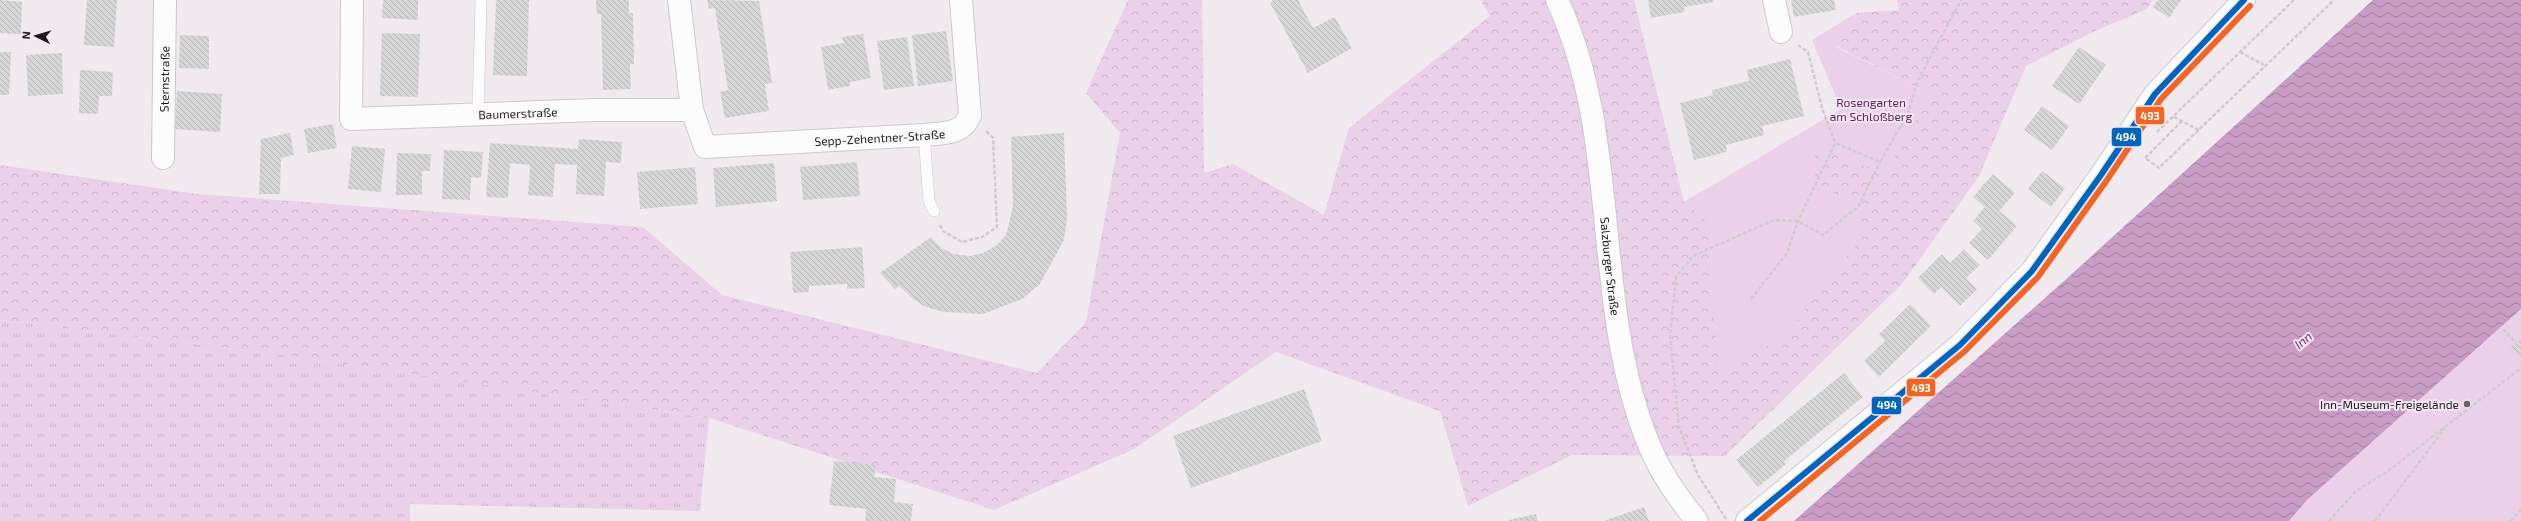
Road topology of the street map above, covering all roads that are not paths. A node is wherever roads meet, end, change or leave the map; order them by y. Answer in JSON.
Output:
{"nodes":[{"id":1,"x":165,"y":0,"type":"edge"},
{"id":2,"x":352,"y":0,"type":"edge"},
{"id":3,"x":481,"y":0,"type":"edge"},
{"id":4,"x":679,"y":0,"type":"edge"},
{"id":5,"x":961,"y":0,"type":"edge"},
{"id":6,"x":1557,"y":0,"type":"edge"},
{"id":7,"x":1774,"y":0,"type":"edge"},
{"id":8,"x":2244,"y":0,"type":"edge"},
{"id":9,"x":1781,"y":32,"type":"road end"},
{"id":10,"x":692,"y":110,"type":"junction"},
{"id":11,"x":478,"y":114,"type":"junction"},
{"id":12,"x":924,"y":136,"type":"junction"},
{"id":13,"x":163,"y":158,"type":"dead end"},
{"id":14,"x":934,"y":212,"type":"road end"},
{"id":15,"x":1697,"y":521,"type":"edge"},
{"id":16,"x":1746,"y":521,"type":"edge"}],
"edges":[{"from":1,"to":13,"type":"main road","name":"Sternstraße"},
{"from":2,"to":11,"type":"main road","name":"Baumerstraße"},
{"from":3,"to":11,"type":"lane"},
{"from":4,"to":10,"type":"main road"},
{"from":5,"to":12,"type":"main road","name":"Sepp-Zehentner-Straße"},
{"from":6,"to":15,"type":"main road","name":"Salzburger Straße"},
{"from":7,"to":9,"type":"main road"},
{"from":8,"to":16,"type":"main road"},
{"from":10,"to":11,"type":"main road","name":"Baumerstraße"},
{"from":10,"to":12,"type":"main road","name":"Sepp-Zehentner-Straße"},
{"from":12,"to":14,"type":"lane"}]}
